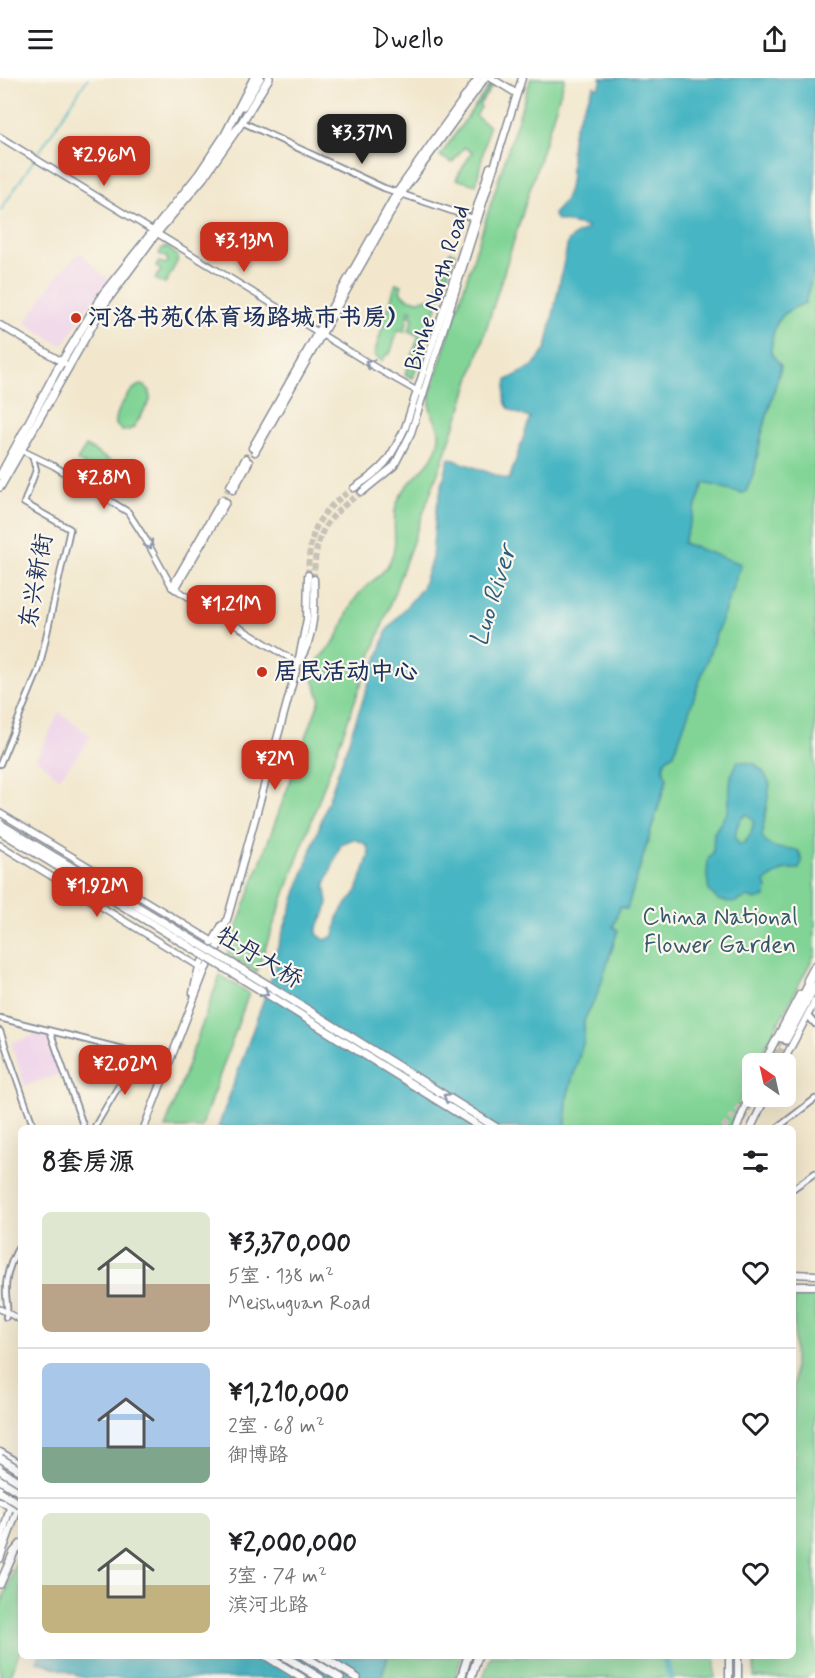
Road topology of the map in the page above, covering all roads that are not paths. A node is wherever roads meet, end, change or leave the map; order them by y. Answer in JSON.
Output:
{"nodes":[{"id":1,"x":260,"y":78,"type":"edge"},
{"id":2,"x":269,"y":78,"type":"edge"},
{"id":3,"x":478,"y":78,"type":"edge"},
{"id":4,"x":485,"y":78,"type":"edge"},
{"id":5,"x":491,"y":78,"type":"edge"},
{"id":6,"x":520,"y":78,"type":"edge"},
{"id":7,"x":253,"y":80,"type":"edge"},
{"id":8,"x":514,"y":92,"type":"junction"},
{"id":9,"x":242,"y":122,"type":"junction"},
{"id":10,"x":226,"y":133,"type":"junction"},
{"id":11,"x":0,"y":137,"type":"edge"},
{"id":12,"x":400,"y":193,"type":"junction"},
{"id":13,"x":475,"y":219,"type":"junction"},
{"id":14,"x":155,"y":232,"type":"junction"},
{"id":15,"x":0,"y":325,"type":"edge"},
{"id":16,"x":0,"y":329,"type":"edge"},
{"id":17,"x":320,"y":333,"type":"junction"},
{"id":18,"x":64,"y":366,"type":"junction"},
{"id":19,"x":420,"y":393,"type":"junction"},
{"id":20,"x":21,"y":450,"type":"junction"},
{"id":21,"x":254,"y":450,"type":"dead end"},
{"id":22,"x":33,"y":458,"type":"junction"},
{"id":23,"x":248,"y":460,"type":"dead end"},
{"id":24,"x":0,"y":476,"type":"edge"},
{"id":25,"x":0,"y":487,"type":"edge"},
{"id":26,"x":232,"y":488,"type":"tunnel mouth"},
{"id":27,"x":354,"y":489,"type":"tunnel mouth"},
{"id":28,"x":362,"y":492,"type":"tunnel mouth"},
{"id":29,"x":224,"y":501,"type":"tunnel mouth"},
{"id":30,"x":308,"y":575,"type":"tunnel mouth"},
{"id":31,"x":314,"y":579,"type":"tunnel mouth"},
{"id":32,"x":174,"y":588,"type":"junction"},
{"id":33,"x":298,"y":663,"type":"junction"},
{"id":34,"x":2,"y":753,"type":"edge"},
{"id":35,"x":0,"y":764,"type":"edge"},
{"id":36,"x":0,"y":813,"type":"edge"},
{"id":37,"x":0,"y":824,"type":"edge"},
{"id":38,"x":0,"y":831,"type":"edge"},
{"id":39,"x":0,"y":845,"type":"edge"},
{"id":40,"x":216,"y":944,"type":"junction"},
{"id":41,"x":815,"y":964,"type":"edge"},
{"id":42,"x":202,"y":968,"type":"junction"},
{"id":43,"x":815,"y":972,"type":"edge"},
{"id":44,"x":815,"y":986,"type":"edge"},
{"id":45,"x":815,"y":1001,"type":"edge"},
{"id":46,"x":808,"y":1016,"type":"junction"},
{"id":47,"x":0,"y":1018,"type":"edge"},
{"id":48,"x":815,"y":1024,"type":"edge"},
{"id":49,"x":0,"y":1031,"type":"edge"},
{"id":50,"x":50,"y":1031,"type":"junction"},
{"id":51,"x":768,"y":1053,"type":"edge"},
{"id":52,"x":786,"y":1053,"type":"edge"},
{"id":53,"x":815,"y":1099,"type":"edge"},
{"id":54,"x":745,"y":1107,"type":"edge"},
{"id":55,"x":761,"y":1107,"type":"edge"},
{"id":56,"x":33,"y":1125,"type":"edge"},
{"id":57,"x":83,"y":1125,"type":"edge"},
{"id":58,"x":96,"y":1125,"type":"edge"},
{"id":59,"x":145,"y":1125,"type":"edge"},
{"id":60,"x":477,"y":1125,"type":"edge"},
{"id":61,"x":492,"y":1125,"type":"edge"},
{"id":62,"x":738,"y":1125,"type":"edge"},
{"id":63,"x":752,"y":1125,"type":"edge"},
{"id":64,"x":781,"y":1125,"type":"edge"},
{"id":65,"x":815,"y":1173,"type":"edge"},
{"id":66,"x":796,"y":1187,"type":"edge"},
{"id":67,"x":18,"y":1248,"type":"edge"},
{"id":68,"x":796,"y":1274,"type":"edge"},
{"id":69,"x":815,"y":1275,"type":"edge"},
{"id":70,"x":796,"y":1286,"type":"edge"},
{"id":71,"x":815,"y":1286,"type":"edge"},
{"id":72,"x":0,"y":1311,"type":"edge"},
{"id":73,"x":7,"y":1315,"type":"junction"},
{"id":74,"x":18,"y":1320,"type":"edge"},
{"id":75,"x":0,"y":1452,"type":"edge"},
{"id":76,"x":0,"y":1458,"type":"edge"},
{"id":77,"x":13,"y":1460,"type":"junction"},
{"id":78,"x":18,"y":1462,"type":"edge"},
{"id":79,"x":18,"y":1469,"type":"edge"},
{"id":80,"x":0,"y":1470,"type":"edge"},
{"id":81,"x":0,"y":1480,"type":"edge"},
{"id":82,"x":18,"y":1481,"type":"edge"},
{"id":83,"x":0,"y":1487,"type":"edge"},
{"id":84,"x":18,"y":1491,"type":"edge"},
{"id":85,"x":0,"y":1492,"type":"edge"},
{"id":86,"x":0,"y":1501,"type":"edge"},
{"id":87,"x":16,"y":1507,"type":"edge"},
{"id":88,"x":0,"y":1544,"type":"edge"},
{"id":89,"x":18,"y":1547,"type":"edge"},
{"id":90,"x":0,"y":1559,"type":"edge"},
{"id":91,"x":0,"y":1584,"type":"edge"},
{"id":92,"x":271,"y":1659,"type":"edge"},
{"id":93,"x":289,"y":1659,"type":"edge"},
{"id":94,"x":309,"y":1659,"type":"edge"},
{"id":95,"x":326,"y":1659,"type":"edge"},
{"id":96,"x":467,"y":1659,"type":"edge"},
{"id":97,"x":477,"y":1659,"type":"edge"},
{"id":98,"x":729,"y":1659,"type":"edge"},
{"id":99,"x":738,"y":1659,"type":"edge"},
{"id":100,"x":739,"y":1677,"type":"edge"},
{"id":101,"x":302,"y":1678,"type":"edge"},
{"id":102,"x":320,"y":1678,"type":"edge"},
{"id":103,"x":340,"y":1678,"type":"edge"},
{"id":104,"x":357,"y":1678,"type":"edge"},
{"id":105,"x":461,"y":1678,"type":"edge"},
{"id":106,"x":471,"y":1678,"type":"edge"},
{"id":107,"x":729,"y":1678,"type":"edge"}],
"edges":[{"from":1,"to":10,"type":"main road"},
{"from":2,"to":9,"type":"main road"},
{"from":3,"to":12,"type":"main road"},
{"from":4,"to":12,"type":"main road"},
{"from":5,"to":8,"type":"main road"},
{"from":6,"to":8,"type":"main road","name":"Binhe North Road"},
{"from":6,"to":13,"type":"main road","name":"Binhe North Road"},
{"from":7,"to":10,"type":"main road"},
{"from":8,"to":13,"type":"main road","name":"Binhe North Road"},
{"from":9,"to":12,"type":"street"},
{"from":9,"to":14,"type":"main road"},
{"from":10,"to":14,"type":"main road"},
{"from":11,"to":14,"type":"street"},
{"from":12,"to":13,"type":"street"},
{"from":12,"to":17,"type":"main road"},
{"from":13,"to":19,"type":"main road","name":"Binhe North Road"},
{"from":14,"to":17,"type":"street"},
{"from":14,"to":18,"type":"main road"},
{"from":15,"to":18,"type":"main road"},
{"from":16,"to":18,"type":"main road"},
{"from":19,"to":17,"type":"street","one_way":true},
{"from":17,"to":21,"type":"main road"},
{"from":18,"to":20,"type":"main road"},
{"from":18,"to":24,"type":"main road"},
{"from":19,"to":27,"type":"main road","name":"Binhe North Road"},
{"from":19,"to":28,"type":"main road","name":"Binhe North Road"},
{"from":20,"to":22,"type":"street"},
{"from":20,"to":25,"type":"main road"},
{"from":22,"to":32,"type":"street","one_way":true},
{"from":22,"to":34,"type":"street","name":"东兴新街"},
{"from":23,"to":26,"type":"main road"},
{"from":29,"to":32,"type":"main road"},
{"from":30,"to":33,"type":"main road"},
{"from":31,"to":33,"type":"main road"},
{"from":32,"to":33,"type":"street"},
{"from":33,"to":40,"type":"main road"},
{"from":34,"to":35,"type":"street","name":"东兴新街"},
{"from":36,"to":40,"type":"street"},
{"from":61,"to":37,"type":"main road","name":"牡丹大桥","one_way":true,"bridge":true},
{"from":38,"to":60,"type":"main road","name":"牡丹大桥","one_way":true,"bridge":true},
{"from":39,"to":42,"type":"street"},
{"from":40,"to":42,"type":"main road"},
{"from":41,"to":51,"type":"main road"},
{"from":42,"to":59,"type":"main road"},
{"from":43,"to":44,"type":"main road"},
{"from":45,"to":46,"type":"main road"},
{"from":46,"to":48,"type":"street"},
{"from":46,"to":52,"type":"main road"},
{"from":47,"to":50,"type":"street"},
{"from":49,"to":56,"type":"street"},
{"from":50,"to":57,"type":"street"},
{"from":50,"to":58,"type":"street"},
{"from":53,"to":64,"type":"street"},
{"from":54,"to":62,"type":"main road"},
{"from":55,"to":63,"type":"main road"},
{"from":65,"to":66,"type":"street"},
{"from":67,"to":73,"type":"street"},
{"from":68,"to":69,"type":"main road"},
{"from":70,"to":71,"type":"main road"},
{"from":72,"to":73,"type":"street"},
{"from":73,"to":74,"type":"street"},
{"from":75,"to":77,"type":"main road"},
{"from":76,"to":79,"type":"main road","bridge":true},
{"from":77,"to":78,"type":"main road"},
{"from":77,"to":83,"type":"main road"},
{"from":80,"to":82,"type":"main road","bridge":true},
{"from":81,"to":84,"type":"main road","bridge":true},
{"from":85,"to":87,"type":"main road","bridge":true},
{"from":86,"to":87,"type":"main road"},
{"from":87,"to":88,"type":"main road"},
{"from":87,"to":90,"type":"main road"},
{"from":89,"to":91,"type":"main road"},
{"from":92,"to":101,"type":"main road"},
{"from":93,"to":102,"type":"main road"},
{"from":94,"to":103,"type":"main road"},
{"from":95,"to":104,"type":"main road"},
{"from":96,"to":105,"type":"main road"},
{"from":97,"to":106,"type":"main road"},
{"from":98,"to":107,"type":"main road"},
{"from":99,"to":100,"type":"main road"}]}
